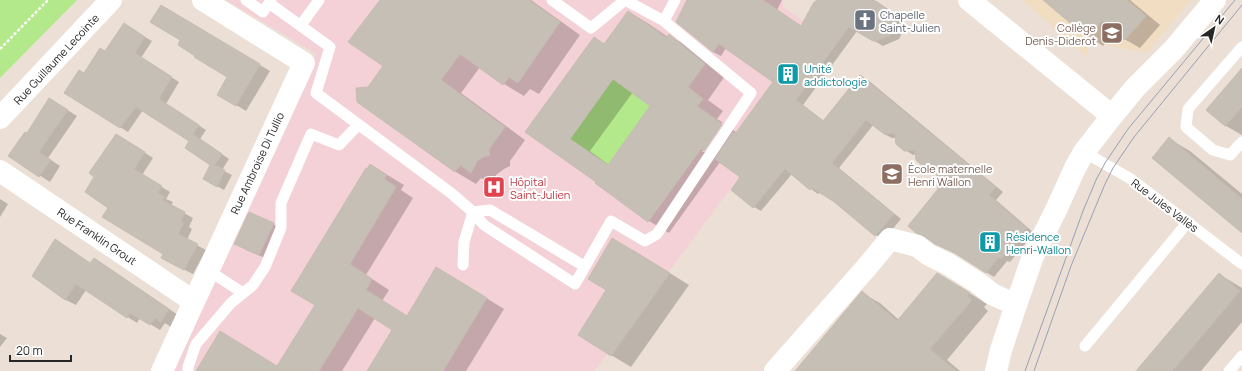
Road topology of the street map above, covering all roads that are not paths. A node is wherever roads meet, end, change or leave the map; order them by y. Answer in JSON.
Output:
{"nodes":[{"id":1,"x":111,"y":0,"type":"edge"},
{"id":2,"x":203,"y":0,"type":"edge"},
{"id":3,"x":246,"y":0,"type":"edge"},
{"id":4,"x":319,"y":0,"type":"edge"},
{"id":5,"x":552,"y":0,"type":"edge"},
{"id":6,"x":625,"y":0,"type":"edge"},
{"id":7,"x":675,"y":0,"type":"edge"},
{"id":8,"x":970,"y":0,"type":"edge"},
{"id":9,"x":1215,"y":0,"type":"edge"},
{"id":10,"x":270,"y":1,"type":"edge"},
{"id":11,"x":664,"y":21,"type":"junction"},
{"id":12,"x":301,"y":25,"type":"junction"},
{"id":13,"x":1242,"y":47,"type":"edge"},
{"id":14,"x":1112,"y":116,"type":"junction"},
{"id":15,"x":0,"y":118,"type":"edge"},
{"id":16,"x":358,"y":125,"type":"junction"},
{"id":17,"x":1242,"y":142,"type":"edge"},
{"id":18,"x":1084,"y":152,"type":"junction"},
{"id":19,"x":0,"y":171,"type":"edge"},
{"id":20,"x":473,"y":212,"type":"junction"},
{"id":21,"x":1188,"y":222,"type":"junction"},
{"id":22,"x":579,"y":263,"type":"dead end"},
{"id":23,"x":1242,"y":264,"type":"edge"},
{"id":24,"x":463,"y":265,"type":"dead end"},
{"id":25,"x":207,"y":272,"type":"junction"},
{"id":26,"x":243,"y":293,"type":"junction"},
{"id":27,"x":193,"y":301,"type":"junction"},
{"id":28,"x":1016,"y":305,"type":"junction"},
{"id":29,"x":1085,"y":346,"type":"dead end"},
{"id":30,"x":1242,"y":356,"type":"edge"},
{"id":31,"x":162,"y":371,"type":"edge"},
{"id":32,"x":188,"y":371,"type":"edge"},
{"id":33,"x":776,"y":371,"type":"edge"},
{"id":34,"x":996,"y":371,"type":"edge"},
{"id":35,"x":1229,"y":371,"type":"edge"}],
"edges":[{"from":1,"to":15,"type":"street","name":"Rue Guillaume Lecointe"},
{"from":2,"to":25,"type":"street","name":"Rue Ambroise Di Tullio"},
{"from":3,"to":10,"type":"lane"},
{"from":4,"to":12,"type":"lane"},
{"from":5,"to":6,"type":"lane"},
{"from":6,"to":11,"type":"lane"},
{"from":7,"to":11,"type":"lane"},
{"from":8,"to":14,"type":"street"},
{"from":9,"to":14,"type":"street"},
{"from":10,"to":12,"type":"lane"},
{"from":11,"to":20,"type":"lane"},
{"from":12,"to":16,"type":"lane"},
{"from":13,"to":17,"type":"lane"},
{"from":14,"to":18,"type":"street"},
{"from":16,"to":20,"type":"lane"},
{"from":16,"to":26,"type":"lane"},
{"from":18,"to":21,"type":"lane","name":"Rue Jules Vallès"},
{"from":18,"to":28,"type":"street"},
{"from":19,"to":27,"type":"street","name":"Rue Franklin Grout"},
{"from":20,"to":22,"type":"lane"},
{"from":20,"to":24,"type":"lane"},
{"from":21,"to":23,"type":"lane","name":"Rue Jules Vallès"},
{"from":21,"to":29,"type":"lane"},
{"from":25,"to":26,"type":"lane"},
{"from":25,"to":27,"type":"street","name":"Rue Ambroise Di Tullio"},
{"from":26,"to":32,"type":"lane"},
{"from":27,"to":31,"type":"street","name":"Rue Ambroise Di Tullio"},
{"from":28,"to":33,"type":"street"},
{"from":28,"to":34,"type":"street"},
{"from":30,"to":35,"type":"lane"}]}
